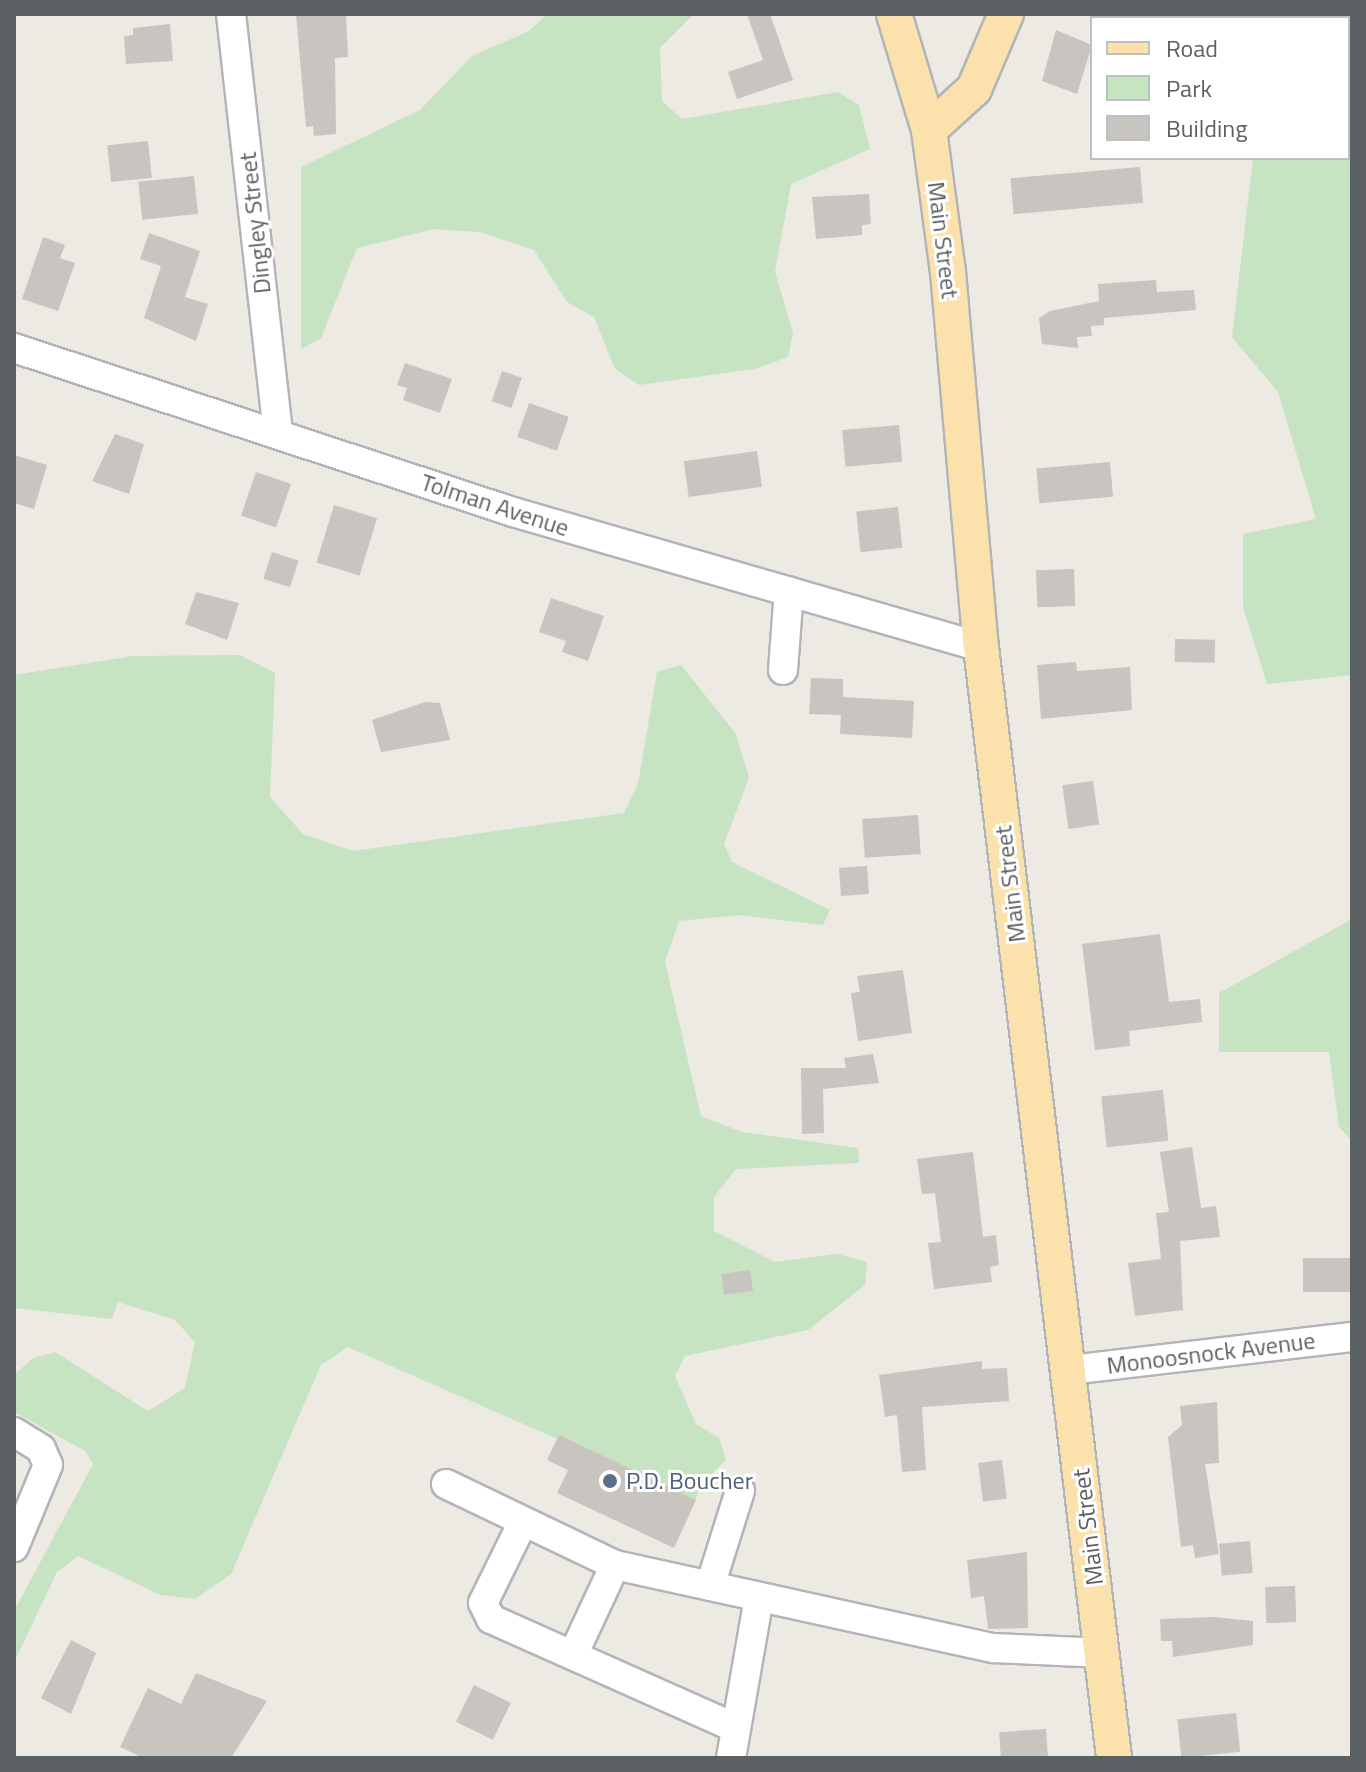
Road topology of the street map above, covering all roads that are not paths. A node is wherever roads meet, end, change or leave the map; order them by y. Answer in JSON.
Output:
{"nodes":[{"id":1,"x":231,"y":14,"type":"edge"},
{"id":2,"x":894,"y":14,"type":"edge"},
{"id":3,"x":1006,"y":14,"type":"edge"},
{"id":4,"x":929,"y":130,"type":"junction"},
{"id":5,"x":14,"y":348,"type":"edge"},
{"id":6,"x":278,"y":433,"type":"junction"},
{"id":7,"x":789,"y":591,"type":"junction"},
{"id":8,"x":981,"y":647,"type":"junction"},
{"id":9,"x":783,"y":670,"type":"dead end"},
{"id":10,"x":1352,"y":1337,"type":"edge"},
{"id":11,"x":1070,"y":1370,"type":"junction"},
{"id":12,"x":14,"y":1432,"type":"edge"},
{"id":13,"x":446,"y":1484,"type":"dead end"},
{"id":14,"x":740,"y":1491,"type":"dead end"},
{"id":15,"x":523,"y":1522,"type":"junction"},
{"id":16,"x":14,"y":1547,"type":"edge"},
{"id":17,"x":615,"y":1565,"type":"junction"},
{"id":18,"x":710,"y":1586,"type":"junction"},
{"id":19,"x":759,"y":1597,"type":"junction"},
{"id":20,"x":1103,"y":1653,"type":"junction"},
{"id":21,"x":573,"y":1655,"type":"junction"},
{"id":22,"x":736,"y":1728,"type":"junction"},
{"id":23,"x":731,"y":1758,"type":"edge"},
{"id":24,"x":1114,"y":1758,"type":"edge"}],
"edges":[{"from":1,"to":6,"type":"street","name":"Dingley Street"},
{"from":2,"to":4,"type":"main road","name":"Main Street"},
{"from":3,"to":4,"type":"main road"},
{"from":4,"to":8,"type":"main road","name":"Main Street"},
{"from":5,"to":6,"type":"street","name":"Tolman Avenue"},
{"from":6,"to":7,"type":"street","name":"Tolman Avenue"},
{"from":7,"to":8,"type":"street","name":"Tolman Avenue"},
{"from":7,"to":9,"type":"street"},
{"from":8,"to":11,"type":"main road","name":"Main Street"},
{"from":10,"to":11,"type":"street","name":"Monoosnock Avenue"},
{"from":11,"to":20,"type":"main road","name":"Main Street"},
{"from":12,"to":16,"type":"street"},
{"from":13,"to":15,"type":"street"},
{"from":14,"to":18,"type":"street"},
{"from":15,"to":17,"type":"street"},
{"from":15,"to":21,"type":"street"},
{"from":17,"to":18,"type":"street"},
{"from":17,"to":21,"type":"street"},
{"from":18,"to":19,"type":"street"},
{"from":19,"to":20,"type":"street"},
{"from":19,"to":22,"type":"street"},
{"from":20,"to":24,"type":"main road","name":"Main Street"},
{"from":21,"to":22,"type":"street"},
{"from":22,"to":23,"type":"street"}]}
